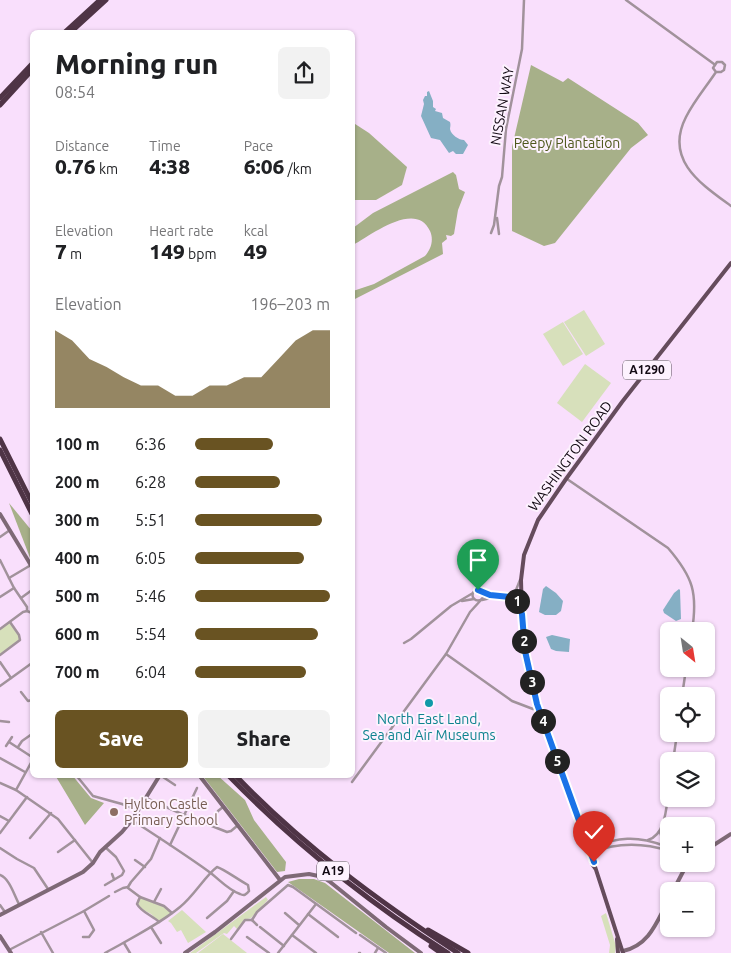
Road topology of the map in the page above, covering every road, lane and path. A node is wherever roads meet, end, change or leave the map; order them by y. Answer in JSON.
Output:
{"nodes":[{"id":1,"x":100,"y":0,"type":"edge"},
{"id":2,"x":106,"y":0,"type":"edge"},
{"id":3,"x":524,"y":0,"type":"edge"},
{"id":4,"x":626,"y":0,"type":"edge"},
{"id":5,"x":67,"y":30,"type":"edge"},
{"id":6,"x":73,"y":30,"type":"edge"},
{"id":7,"x":714,"y":64,"type":"junction"},
{"id":8,"x":30,"y":66,"type":"edge"},
{"id":9,"x":30,"y":72,"type":"edge"},
{"id":10,"x":716,"y":72,"type":"junction"},
{"id":11,"x":0,"y":98,"type":"edge"},
{"id":12,"x":0,"y":105,"type":"edge"},
{"id":13,"x":731,"y":206,"type":"edge"},
{"id":14,"x":496,"y":214,"type":"junction"},
{"id":15,"x":491,"y":233,"type":"dead end"},
{"id":16,"x":498,"y":234,"type":"dead end"},
{"id":17,"x":731,"y":263,"type":"edge"},
{"id":18,"x":0,"y":439,"type":"edge"},
{"id":19,"x":0,"y":450,"type":"edge"},
{"id":20,"x":566,"y":478,"type":"junction"},
{"id":21,"x":30,"y":500,"type":"edge"},
{"id":22,"x":30,"y":510,"type":"edge"},
{"id":23,"x":0,"y":514,"type":"edge"},
{"id":24,"x":10,"y":530,"type":"junction"},
{"id":25,"x":0,"y":537,"type":"edge"},
{"id":26,"x":0,"y":560,"type":"edge"},
{"id":27,"x":30,"y":563,"type":"edge"},
{"id":28,"x":2,"y":565,"type":"edge"},
{"id":29,"x":30,"y":567,"type":"edge"},
{"id":30,"x":521,"y":574,"type":"junction"},
{"id":31,"x":9,"y":578,"type":"junction"},
{"id":32,"x":14,"y":588,"type":"junction"},
{"id":33,"x":30,"y":591,"type":"edge"},
{"id":34,"x":482,"y":591,"type":"junction"},
{"id":35,"x":473,"y":593,"type":"junction"},
{"id":36,"x":522,"y":594,"type":"junction"},
{"id":37,"x":495,"y":596,"type":"junction"},
{"id":38,"x":504,"y":596,"type":"junction"},
{"id":39,"x":0,"y":597,"type":"edge"},
{"id":40,"x":21,"y":598,"type":"junction"},
{"id":41,"x":474,"y":600,"type":"junction"},
{"id":42,"x":481,"y":600,"type":"junction"},
{"id":43,"x":459,"y":602,"type":"junction"},
{"id":44,"x":475,"y":606,"type":"junction"},
{"id":45,"x":27,"y":611,"type":"junction"},
{"id":46,"x":30,"y":612,"type":"edge"},
{"id":47,"x":522,"y":614,"type":"junction"},
{"id":48,"x":10,"y":622,"type":"junction"},
{"id":49,"x":693,"y":622,"type":"edge"},
{"id":50,"x":0,"y":629,"type":"edge"},
{"id":51,"x":404,"y":643,"type":"dead end"},
{"id":52,"x":446,"y":654,"type":"junction"},
{"id":53,"x":0,"y":655,"type":"edge"},
{"id":54,"x":0,"y":662,"type":"edge"},
{"id":55,"x":30,"y":664,"type":"edge"},
{"id":56,"x":11,"y":678,"type":"junction"},
{"id":57,"x":0,"y":686,"type":"edge"},
{"id":58,"x":21,"y":692,"type":"dead end"},
{"id":59,"x":30,"y":702,"type":"edge"},
{"id":60,"x":533,"y":709,"type":"dead end"},
{"id":61,"x":0,"y":721,"type":"edge"},
{"id":62,"x":9,"y":722,"type":"dead end"},
{"id":63,"x":30,"y":735,"type":"edge"},
{"id":64,"x":12,"y":736,"type":"dead end"},
{"id":65,"x":9,"y":742,"type":"junction"},
{"id":66,"x":6,"y":746,"type":"dead end"},
{"id":67,"x":18,"y":748,"type":"junction"},
{"id":68,"x":30,"y":755,"type":"edge"},
{"id":69,"x":0,"y":758,"type":"edge"},
{"id":70,"x":30,"y":765,"type":"edge"},
{"id":71,"x":26,"y":772,"type":"junction"},
{"id":72,"x":79,"y":778,"type":"edge"},
{"id":73,"x":158,"y":778,"type":"edge"},
{"id":74,"x":164,"y":778,"type":"edge"},
{"id":75,"x":201,"y":778,"type":"edge"},
{"id":76,"x":231,"y":778,"type":"edge"},
{"id":77,"x":238,"y":778,"type":"edge"},
{"id":78,"x":355,"y":778,"type":"edge"},
{"id":79,"x":355,"y":778,"type":"edge"},
{"id":80,"x":352,"y":782,"type":"dead end"},
{"id":81,"x":0,"y":783,"type":"edge"},
{"id":82,"x":175,"y":785,"type":"dead end"},
{"id":83,"x":197,"y":788,"type":"dead end"},
{"id":84,"x":16,"y":790,"type":"junction"},
{"id":85,"x":27,"y":797,"type":"junction"},
{"id":86,"x":146,"y":798,"type":"junction"},
{"id":87,"x":223,"y":807,"type":"junction"},
{"id":88,"x":666,"y":807,"type":"edge"},
{"id":89,"x":139,"y":810,"type":"junction"},
{"id":90,"x":51,"y":814,"type":"junction"},
{"id":91,"x":184,"y":815,"type":"junction"},
{"id":92,"x":0,"y":816,"type":"edge"},
{"id":93,"x":132,"y":820,"type":"junction"},
{"id":94,"x":10,"y":822,"type":"junction"},
{"id":95,"x":211,"y":825,"type":"junction"},
{"id":96,"x":237,"y":826,"type":"junction"},
{"id":97,"x":0,"y":833,"type":"edge"},
{"id":98,"x":659,"y":834,"type":"junction"},
{"id":99,"x":731,"y":834,"type":"edge"},
{"id":100,"x":30,"y":838,"type":"dead end"},
{"id":101,"x":160,"y":838,"type":"junction"},
{"id":102,"x":75,"y":840,"type":"junction"},
{"id":103,"x":647,"y":840,"type":"junction"},
{"id":104,"x":657,"y":843,"type":"junction"},
{"id":105,"x":715,"y":844,"type":"edge"},
{"id":106,"x":170,"y":845,"type":"junction"},
{"id":107,"x":660,"y":845,"type":"edge"},
{"id":108,"x":105,"y":847,"type":"junction"},
{"id":109,"x":655,"y":847,"type":"junction"},
{"id":110,"x":0,"y":848,"type":"edge"},
{"id":111,"x":660,"y":848,"type":"edge"},
{"id":112,"x":603,"y":849,"type":"junction"},
{"id":113,"x":589,"y":851,"type":"junction"},
{"id":114,"x":58,"y":852,"type":"dead end"},
{"id":115,"x":136,"y":860,"type":"dead end"},
{"id":116,"x":594,"y":862,"type":"junction"},
{"id":117,"x":92,"y":863,"type":"junction"},
{"id":118,"x":145,"y":867,"type":"junction"},
{"id":119,"x":595,"y":868,"type":"junction"},
{"id":120,"x":211,"y":873,"type":"junction"},
{"id":121,"x":112,"y":874,"type":"dead end"},
{"id":122,"x":0,"y":875,"type":"edge"},
{"id":123,"x":114,"y":879,"type":"junction"},
{"id":124,"x":280,"y":880,"type":"junction"},
{"id":125,"x":105,"y":884,"type":"dead end"},
{"id":126,"x":128,"y":887,"type":"junction"},
{"id":127,"x":48,"y":889,"type":"junction"},
{"id":128,"x":161,"y":889,"type":"dead end"},
{"id":129,"x":234,"y":891,"type":"junction"},
{"id":130,"x":115,"y":892,"type":"dead end"},
{"id":131,"x":109,"y":896,"type":"dead end"},
{"id":132,"x":140,"y":897,"type":"junction"},
{"id":133,"x":378,"y":900,"type":"junction"},
{"id":134,"x":154,"y":902,"type":"junction"},
{"id":135,"x":19,"y":904,"type":"junction"},
{"id":136,"x":316,"y":904,"type":"junction"},
{"id":137,"x":0,"y":905,"type":"edge"},
{"id":138,"x":84,"y":911,"type":"junction"},
{"id":139,"x":5,"y":912,"type":"junction"},
{"id":140,"x":172,"y":913,"type":"junction"},
{"id":141,"x":285,"y":913,"type":"dead end"},
{"id":142,"x":308,"y":914,"type":"junction"},
{"id":143,"x":0,"y":915,"type":"edge"},
{"id":144,"x":392,"y":915,"type":"junction"},
{"id":145,"x":660,"y":915,"type":"edge"},
{"id":146,"x":207,"y":918,"type":"dead end"},
{"id":147,"x":252,"y":920,"type":"junction"},
{"id":148,"x":159,"y":922,"type":"junction"},
{"id":149,"x":300,"y":925,"type":"junction"},
{"id":150,"x":151,"y":927,"type":"junction"},
{"id":151,"x":41,"y":932,"type":"junction"},
{"id":152,"x":356,"y":933,"type":"dead end"},
{"id":153,"x":292,"y":935,"type":"junction"},
{"id":154,"x":360,"y":935,"type":"dead end"},
{"id":155,"x":0,"y":936,"type":"edge"},
{"id":156,"x":248,"y":936,"type":"dead end"},
{"id":157,"x":617,"y":936,"type":"junction"},
{"id":158,"x":82,"y":937,"type":"dead end"},
{"id":159,"x":338,"y":937,"type":"dead end"},
{"id":160,"x":231,"y":939,"type":"dead end"},
{"id":161,"x":124,"y":943,"type":"junction"},
{"id":162,"x":161,"y":943,"type":"dead end"},
{"id":163,"x":284,"y":946,"type":"junction"},
{"id":164,"x":378,"y":948,"type":"junction"},
{"id":165,"x":10,"y":951,"type":"edge"},
{"id":166,"x":623,"y":952,"type":"edge"},
{"id":167,"x":53,"y":953,"type":"edge"},
{"id":168,"x":105,"y":953,"type":"edge"},
{"id":169,"x":130,"y":953,"type":"edge"},
{"id":170,"x":185,"y":953,"type":"edge"},
{"id":171,"x":269,"y":953,"type":"edge"},
{"id":172,"x":278,"y":953,"type":"edge"},
{"id":173,"x":316,"y":953,"type":"edge"},
{"id":174,"x":375,"y":953,"type":"edge"},
{"id":175,"x":386,"y":953,"type":"edge"},
{"id":176,"x":422,"y":953,"type":"edge"},
{"id":177,"x":441,"y":953,"type":"edge"},
{"id":178,"x":448,"y":953,"type":"edge"},
{"id":179,"x":458,"y":953,"type":"edge"},
{"id":180,"x":468,"y":953,"type":"edge"},
{"id":181,"x":618,"y":953,"type":"edge"}],
"edges":[{"from":1,"to":5,"type":"highway"},
{"from":2,"to":6,"type":"highway"},
{"from":3,"to":14,"type":"street","name":"NISSAN WAY"},
{"from":4,"to":7,"type":"street"},
{"from":7,"to":10,"type":"street"},
{"from":7,"to":10,"type":"street"},
{"from":8,"to":11,"type":"highway"},
{"from":9,"to":12,"type":"highway"},
{"from":10,"to":13,"type":"street"},
{"from":14,"to":15,"type":"street"},
{"from":14,"to":16,"type":"street"},
{"from":17,"to":20,"type":"main road","name":"WASHINGTON ROAD","number":"A1290"},
{"from":18,"to":21,"type":"highway"},
{"from":19,"to":22,"type":"highway"},
{"from":20,"to":30,"type":"main road","name":"WASHINGTON ROAD","number":"A1290"},
{"from":20,"to":49,"type":"street"},
{"from":23,"to":24,"type":"street"},
{"from":24,"to":25,"type":"street"},
{"from":24,"to":27,"type":"street"},
{"from":26,"to":28,"type":"street"},
{"from":28,"to":31,"type":"street"},
{"from":29,"to":31,"type":"street"},
{"from":30,"to":36,"type":"main road","name":"WASHINGTON ROAD","number":"A1290"},
{"from":30,"to":38,"type":"street"},
{"from":31,"to":32,"type":"street"},
{"from":32,"to":39,"type":"street"},
{"from":32,"to":40,"type":"street"},
{"from":33,"to":40,"type":"street"},
{"from":34,"to":35,"type":"street"},
{"from":34,"to":37,"type":"street"},
{"from":34,"to":42,"type":"street"},
{"from":35,"to":41,"type":"street"},
{"from":35,"to":43,"type":"street"},
{"from":36,"to":38,"type":"street"},
{"from":36,"to":47,"type":"main road","name":"WASHINGTON ROAD","number":"A1290"},
{"from":37,"to":38,"type":"street"},
{"from":37,"to":42,"type":"street"},
{"from":38,"to":47,"type":"street"},
{"from":40,"to":45,"type":"street"},
{"from":41,"to":42,"type":"street"},
{"from":41,"to":43,"type":"street"},
{"from":41,"to":44,"type":"street"},
{"from":42,"to":44,"type":"street"},
{"from":43,"to":51,"type":"street"},
{"from":44,"to":52,"type":"street"},
{"from":45,"to":46,"type":"street"},
{"from":45,"to":48,"type":"street"},
{"from":47,"to":113,"type":"main road","name":"WASHINGTON ROAD","number":"A1290"},
{"from":48,"to":50,"type":"street"},
{"from":48,"to":53,"type":"street"},
{"from":52,"to":60,"type":"street"},
{"from":52,"to":79,"type":"street"},
{"from":54,"to":56,"type":"street"},
{"from":55,"to":56,"type":"street"},
{"from":56,"to":57,"type":"street"},
{"from":58,"to":59,"type":"street"},
{"from":61,"to":62,"type":"street"},
{"from":63,"to":67,"type":"street"},
{"from":64,"to":65,"type":"street"},
{"from":65,"to":66,"type":"street"},
{"from":65,"to":67,"type":"street"},
{"from":67,"to":68,"type":"street"},
{"from":69,"to":71,"type":"street"},
{"from":70,"to":71,"type":"street"},
{"from":71,"to":84,"type":"street"},
{"from":72,"to":89,"type":"street"},
{"from":73,"to":86,"type":"street"},
{"from":74,"to":82,"type":"street"},
{"from":75,"to":87,"type":"street"},
{"from":76,"to":144,"type":"highway","number":"A19"},
{"from":77,"to":133,"type":"highway","number":"A19"},
{"from":78,"to":80,"type":"street"},
{"from":81,"to":84,"type":"street"},
{"from":83,"to":91,"type":"street"},
{"from":84,"to":85,"type":"street"},
{"from":85,"to":90,"type":"street"},
{"from":85,"to":94,"type":"street"},
{"from":86,"to":89,"type":"street"},
{"from":86,"to":91,"type":"street"},
{"from":87,"to":95,"type":"street"},
{"from":87,"to":96,"type":"street"},
{"from":88,"to":98,"type":"street"},
{"from":89,"to":93,"type":"street"},
{"from":90,"to":100,"type":"street"},
{"from":90,"to":102,"type":"street"},
{"from":91,"to":95,"type":"street"},
{"from":91,"to":106,"type":"street"},
{"from":92,"to":94,"type":"street"},
{"from":93,"to":101,"type":"street"},
{"from":93,"to":108,"type":"street"},
{"from":94,"to":97,"type":"street"},
{"from":95,"to":96,"type":"street"},
{"from":96,"to":124,"type":"street"},
{"from":98,"to":103,"type":"street"},
{"from":98,"to":104,"type":"street"},
{"from":99,"to":105,"type":"street"},
{"from":101,"to":106,"type":"street"},
{"from":101,"to":118,"type":"street"},
{"from":102,"to":114,"type":"street"},
{"from":102,"to":117,"type":"street"},
{"from":103,"to":104,"type":"street"},
{"from":103,"to":113,"type":"street"},
{"from":104,"to":107,"type":"street"},
{"from":104,"to":109,"type":"street"},
{"from":106,"to":120,"type":"street"},
{"from":108,"to":117,"type":"street"},
{"from":108,"to":123,"type":"street"},
{"from":109,"to":111,"type":"street"},
{"from":109,"to":112,"type":"street"},
{"from":110,"to":127,"type":"street"},
{"from":112,"to":113,"type":"street"},
{"from":112,"to":116,"type":"street"},
{"from":113,"to":116,"type":"main road","name":"WASHINGTON ROAD","number":"A1290"},
{"from":113,"to":119,"type":"main road","name":"WASHINGTON ROAD","number":"A1290"},
{"from":115,"to":118,"type":"street"},
{"from":116,"to":119,"type":"main road","name":"WASHINGTON ROAD","number":"A1290"},
{"from":117,"to":127,"type":"street"},
{"from":118,"to":126,"type":"street"},
{"from":119,"to":157,"type":"main road","name":"WASHINGTON ROAD","number":"A1290"},
{"from":120,"to":129,"type":"street"},
{"from":120,"to":129,"type":"street"},
{"from":120,"to":140,"type":"street"},
{"from":121,"to":123,"type":"street"},
{"from":122,"to":135,"type":"street"},
{"from":123,"to":125,"type":"street"},
{"from":124,"to":170,"type":"street"},
{"from":124,"to":176,"type":"street"},
{"from":126,"to":130,"type":"street"},
{"from":126,"to":132,"type":"street"},
{"from":127,"to":135,"type":"street"},
{"from":128,"to":134,"type":"street"},
{"from":129,"to":146,"type":"street"},
{"from":131,"to":138,"type":"street"},
{"from":132,"to":134,"type":"street"},
{"from":132,"to":148,"type":"street"},
{"from":133,"to":179,"type":"highway","number":"A19"},
{"from":133,"to":180,"type":"highway"},
{"from":134,"to":140,"type":"street"},
{"from":135,"to":139,"type":"street"},
{"from":136,"to":142,"type":"street"},
{"from":136,"to":147,"type":"street"},
{"from":136,"to":152,"type":"street"},
{"from":137,"to":139,"type":"street"},
{"from":138,"to":151,"type":"street"},
{"from":138,"to":158,"type":"street"},
{"from":139,"to":143,"type":"street"},
{"from":140,"to":148,"type":"street"},
{"from":141,"to":149,"type":"street"},
{"from":142,"to":149,"type":"street"},
{"from":142,"to":159,"type":"street"},
{"from":144,"to":177,"type":"highway"},
{"from":144,"to":178,"type":"highway","number":"A19"},
{"from":145,"to":166,"type":"street"},
{"from":147,"to":160,"type":"street"},
{"from":147,"to":163,"type":"street"},
{"from":148,"to":150,"type":"street"},
{"from":149,"to":153,"type":"street"},
{"from":150,"to":161,"type":"street"},
{"from":150,"to":162,"type":"street"},
{"from":151,"to":165,"type":"street"},
{"from":151,"to":167,"type":"street"},
{"from":153,"to":163,"type":"street"},
{"from":153,"to":173,"type":"street"},
{"from":154,"to":164,"type":"street"},
{"from":155,"to":165,"type":"street"},
{"from":156,"to":171,"type":"street"},
{"from":157,"to":166,"type":"main road","number":"A1290"},
{"from":157,"to":181,"type":"main road","number":"A1290"},
{"from":161,"to":168,"type":"street"},
{"from":161,"to":169,"type":"street"},
{"from":163,"to":172,"type":"street"},
{"from":164,"to":174,"type":"street"},
{"from":164,"to":175,"type":"street"}]}
